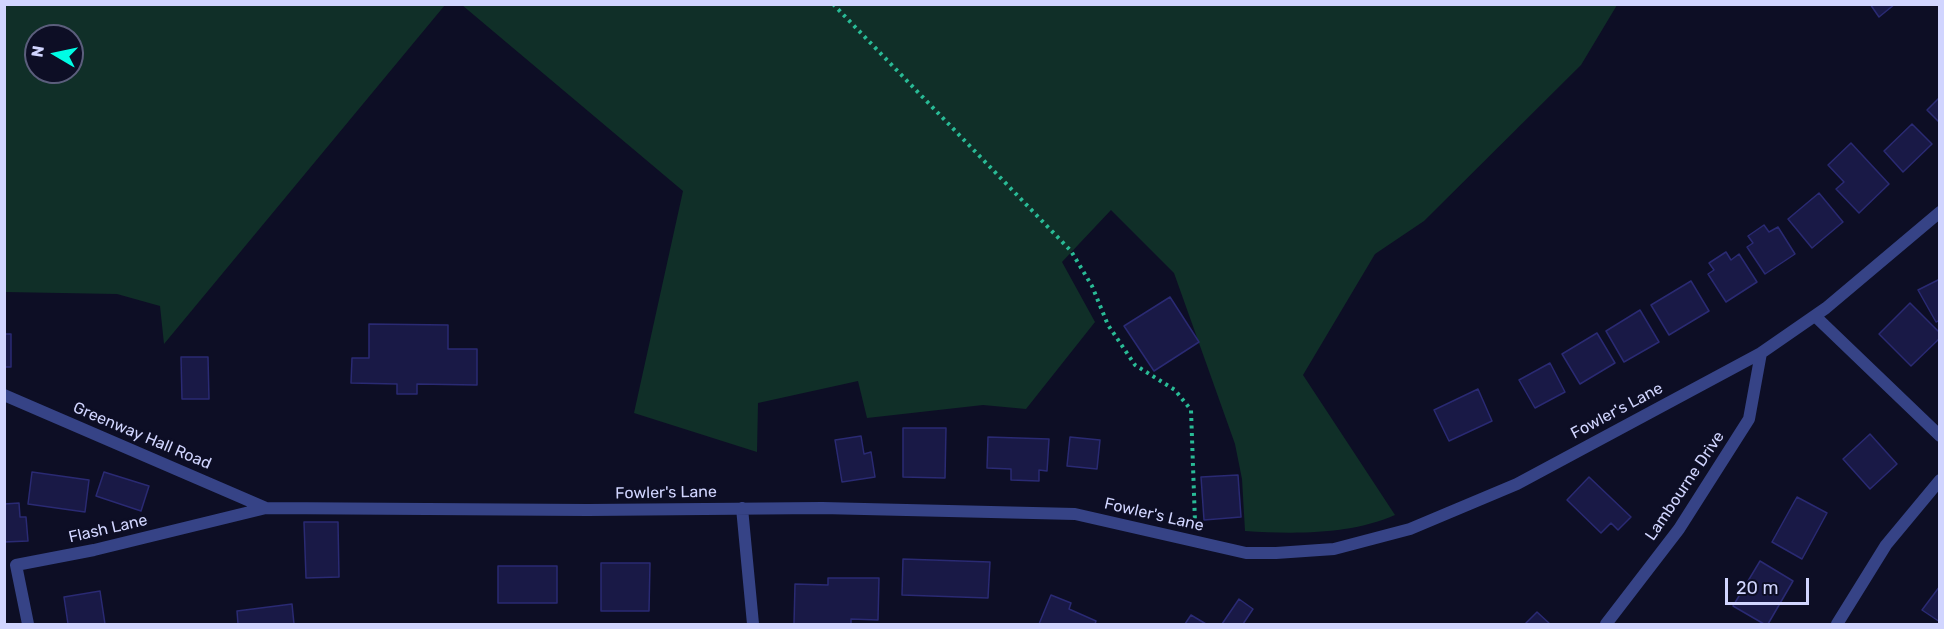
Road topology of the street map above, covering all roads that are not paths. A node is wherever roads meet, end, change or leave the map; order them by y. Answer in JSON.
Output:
{"nodes":[{"id":1,"x":1940,"y":212,"type":"edge"},
{"id":2,"x":1815,"y":316,"type":"junction"},
{"id":3,"x":1761,"y":353,"type":"junction"},
{"id":4,"x":4,"y":395,"type":"edge"},
{"id":5,"x":1940,"y":436,"type":"edge"},
{"id":6,"x":1940,"y":480,"type":"edge"},
{"id":7,"x":266,"y":508,"type":"junction"},
{"id":8,"x":742,"y":508,"type":"junction"},
{"id":9,"x":10,"y":566,"type":"edge"},
{"id":10,"x":28,"y":624,"type":"edge"},
{"id":11,"x":753,"y":624,"type":"edge"},
{"id":12,"x":1606,"y":624,"type":"edge"},
{"id":13,"x":1837,"y":624,"type":"edge"}],
"edges":[{"from":1,"to":2,"type":"street","name":"Fowler's Lane"},
{"from":2,"to":3,"type":"street","name":"Fowler's Lane"},
{"from":2,"to":5,"type":"street"},
{"from":3,"to":8,"type":"street","name":"Fowler's Lane"},
{"from":3,"to":12,"type":"street","name":"Lambourne Drive"},
{"from":4,"to":7,"type":"street","name":"Greenway Hall Road"},
{"from":6,"to":13,"type":"street"},
{"from":7,"to":8,"type":"street","name":"Fowler's Lane"},
{"from":7,"to":9,"type":"street","name":"Flash Lane"},
{"from":8,"to":11,"type":"street"},
{"from":9,"to":10,"type":"street","name":"Flash Lane"}]}
